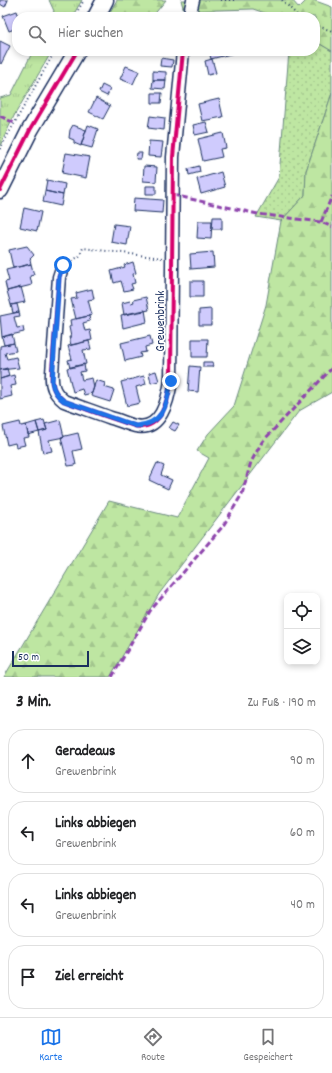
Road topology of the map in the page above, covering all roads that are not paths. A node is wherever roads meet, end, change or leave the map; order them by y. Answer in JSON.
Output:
{"nodes":[{"id":1,"x":105,"y":0,"type":"edge"},
{"id":2,"x":193,"y":0,"type":"edge"},
{"id":3,"x":99,"y":12,"type":"edge"},
{"id":4,"x":190,"y":12,"type":"edge"},
{"id":5,"x":74,"y":56,"type":"edge"},
{"id":6,"x":183,"y":56,"type":"edge"},
{"id":7,"x":0,"y":190,"type":"edge"},
{"id":8,"x":63,"y":265,"type":"road end"}],
"edges":[{"from":1,"to":3,"type":"main road"},
{"from":2,"to":4,"type":"street"},
{"from":5,"to":7,"type":"main road"},
{"from":6,"to":8,"type":"street","name":"Grewenbrink"}]}
